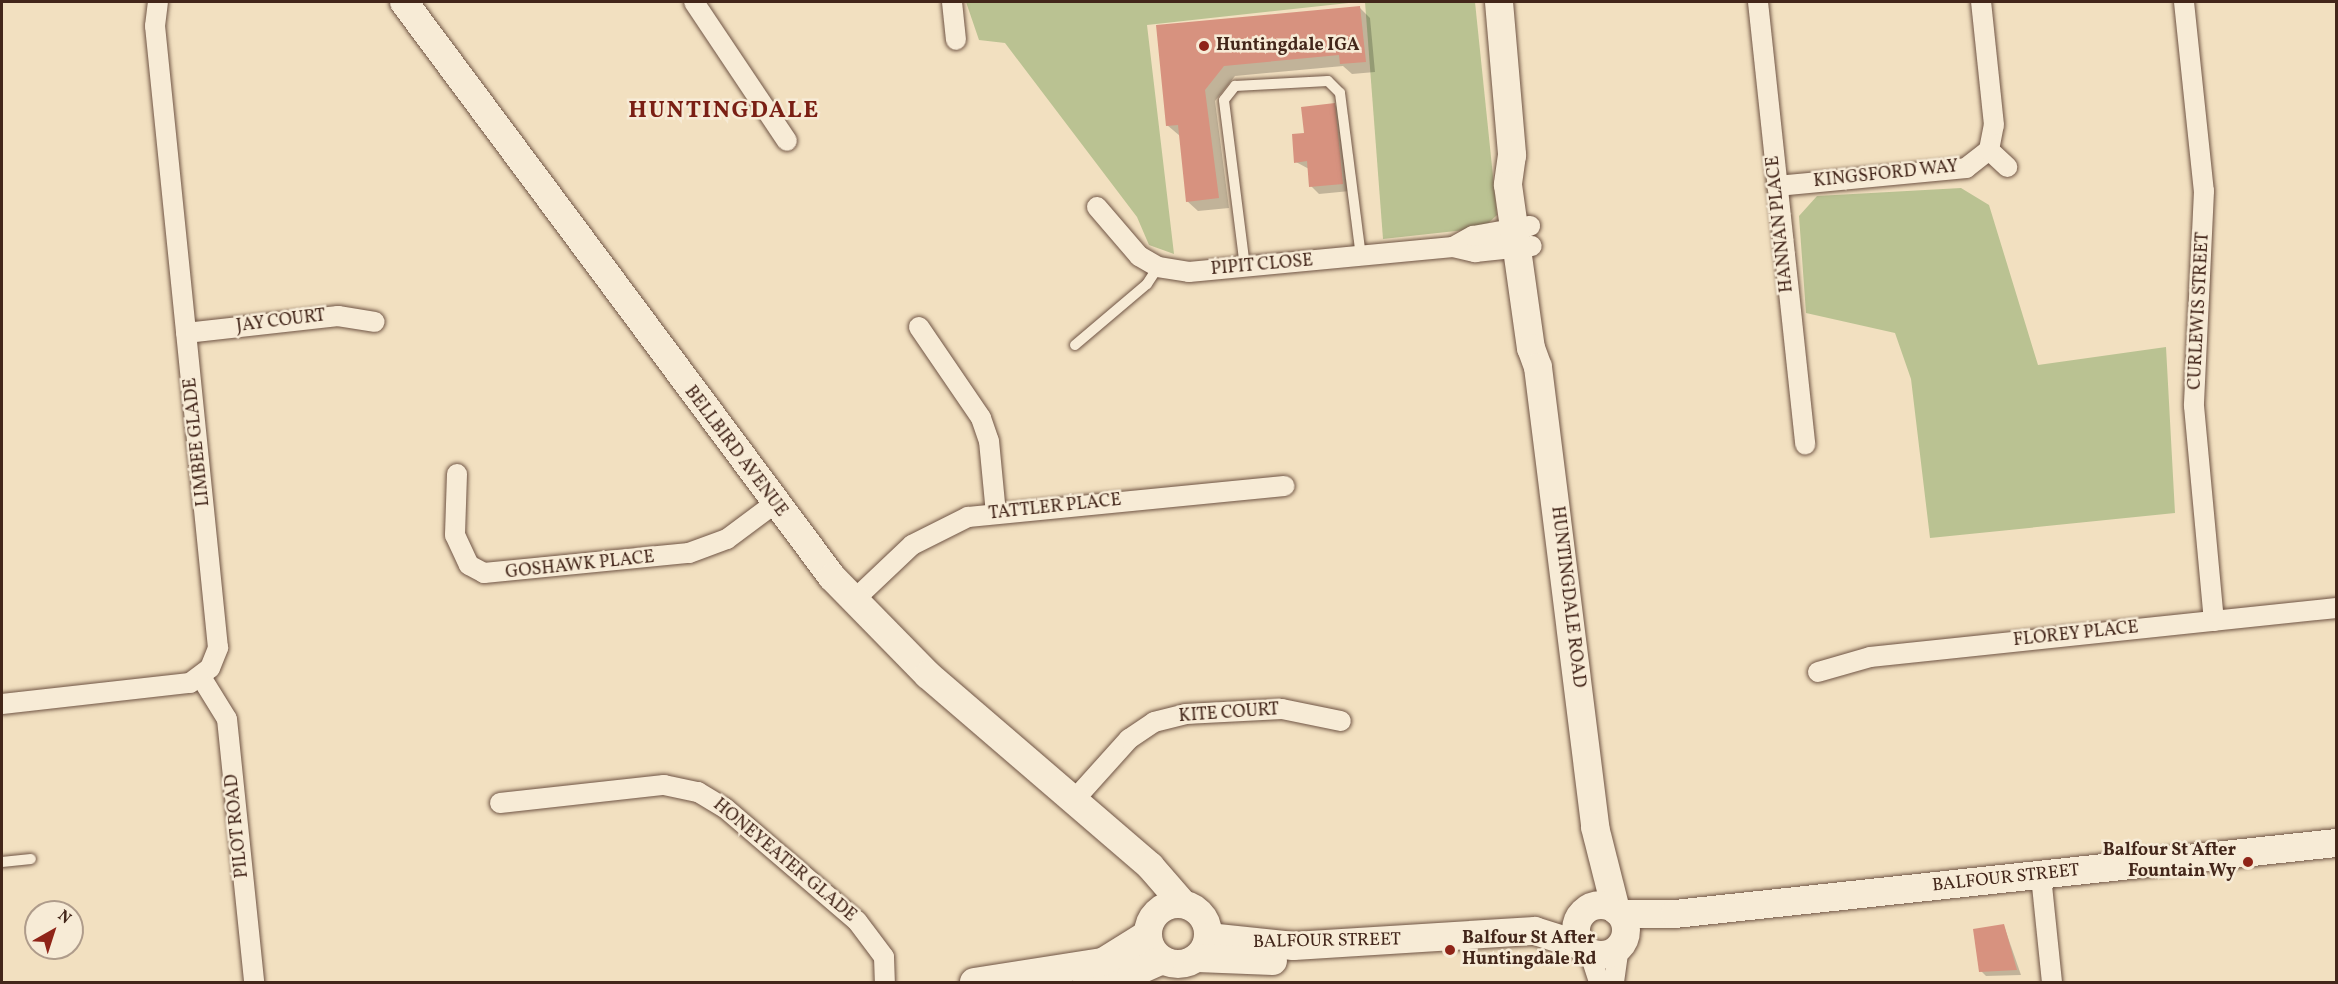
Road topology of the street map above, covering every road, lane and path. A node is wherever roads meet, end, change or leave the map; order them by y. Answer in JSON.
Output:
{"nodes":[{"id":1,"x":158,"y":2,"type":"edge"},
{"id":2,"x":404,"y":2,"type":"edge"},
{"id":3,"x":694,"y":2,"type":"edge"},
{"id":4,"x":952,"y":2,"type":"edge"},
{"id":5,"x":1499,"y":2,"type":"edge"},
{"id":6,"x":1758,"y":2,"type":"edge"},
{"id":7,"x":1981,"y":2,"type":"edge"},
{"id":8,"x":2184,"y":2,"type":"edge"},
{"id":9,"x":956,"y":40,"type":"dead end"},
{"id":10,"x":787,"y":141,"type":"dead end"},
{"id":11,"x":1989,"y":150,"type":"junction"},
{"id":12,"x":2007,"y":167,"type":"dead end"},
{"id":13,"x":1777,"y":186,"type":"junction"},
{"id":14,"x":1096,"y":207,"type":"dead end"},
{"id":15,"x":1523,"y":237,"type":"junction"},
{"id":16,"x":1361,"y":257,"type":"junction"},
{"id":17,"x":1158,"y":267,"type":"junction"},
{"id":18,"x":1245,"y":267,"type":"junction"},
{"id":19,"x":375,"y":322,"type":"dead end"},
{"id":20,"x":919,"y":327,"type":"dead end"},
{"id":21,"x":186,"y":333,"type":"junction"},
{"id":22,"x":1076,"y":345,"type":"dead end"},
{"id":23,"x":1805,"y":446,"type":"dead end"},
{"id":24,"x":457,"y":474,"type":"dead end"},
{"id":25,"x":1284,"y":486,"type":"dead end"},
{"id":26,"x":774,"y":504,"type":"junction"},
{"id":27,"x":996,"y":514,"type":"junction"},
{"id":28,"x":854,"y":600,"type":"junction"},
{"id":29,"x":2337,"y":608,"type":"edge"},
{"id":30,"x":2214,"y":621,"type":"junction"},
{"id":31,"x":1818,"y":672,"type":"dead end"},
{"id":32,"x":201,"y":676,"type":"junction"},
{"id":33,"x":2,"y":704,"type":"edge"},
{"id":34,"x":1341,"y":721,"type":"dead end"},
{"id":35,"x":1076,"y":799,"type":"junction"},
{"id":36,"x":500,"y":803,"type":"dead end"},
{"id":37,"x":1595,"y":827,"type":"junction"},
{"id":38,"x":2337,"y":843,"type":"edge"},
{"id":39,"x":1127,"y":847,"type":"junction"},
{"id":40,"x":31,"y":859,"type":"dead end"},
{"id":41,"x":2,"y":862,"type":"edge"},
{"id":42,"x":2041,"y":876,"type":"junction"},
{"id":43,"x":1183,"y":904,"type":"junction"},
{"id":44,"x":1584,"y":912,"type":"junction"},
{"id":45,"x":1151,"y":924,"type":"junction"},
{"id":46,"x":1620,"y":928,"type":"junction"},
{"id":47,"x":1535,"y":930,"type":"junction"},
{"id":48,"x":1202,"y":947,"type":"junction"},
{"id":49,"x":1586,"y":948,"type":"junction"},
{"id":50,"x":1162,"y":960,"type":"junction"},
{"id":51,"x":254,"y":982,"type":"edge"},
{"id":52,"x":885,"y":982,"type":"edge"},
{"id":53,"x":974,"y":982,"type":"edge"},
{"id":54,"x":1061,"y":982,"type":"edge"},
{"id":55,"x":1599,"y":982,"type":"edge"},
{"id":56,"x":1614,"y":982,"type":"edge"},
{"id":57,"x":2052,"y":982,"type":"edge"}],
"edges":[{"from":1,"to":21,"type":"street","name":"LIMBEE GLADE"},
{"from":2,"to":26,"type":"street","name":"BELLBIRD AVENUE"},
{"from":3,"to":10,"type":"street"},
{"from":4,"to":9,"type":"street"},
{"from":5,"to":15,"type":"street","name":"HUNTINGDALE ROAD"},
{"from":6,"to":13,"type":"street","name":"HANNAN PLACE"},
{"from":7,"to":11,"type":"street"},
{"from":8,"to":30,"type":"street","name":"CURLEWIS STREET"},
{"from":11,"to":12,"type":"street"},
{"from":11,"to":13,"type":"street","name":"KINGSFORD WAY"},
{"from":13,"to":23,"type":"street","name":"HANNAN PLACE"},
{"from":14,"to":17,"type":"street","name":"PIPIT CLOSE"},
{"from":15,"to":16,"type":"street","name":"PIPIT CLOSE"},
{"from":15,"to":37,"type":"street","name":"HUNTINGDALE ROAD"},
{"from":16,"to":18,"type":"street","name":"PIPIT CLOSE"},
{"from":16,"to":18,"type":"lane"},
{"from":17,"to":18,"type":"street","name":"PIPIT CLOSE"},
{"from":17,"to":22,"type":"lane"},
{"from":19,"to":21,"type":"street","name":"JAY COURT"},
{"from":20,"to":27,"type":"street"},
{"from":21,"to":32,"type":"street","name":"LIMBEE GLADE"},
{"from":24,"to":26,"type":"street","name":"GOSHAWK PLACE"},
{"from":25,"to":27,"type":"street","name":"TATTLER PLACE"},
{"from":26,"to":28,"type":"street","name":"BELLBIRD AVENUE"},
{"from":27,"to":28,"type":"street","name":"TATTLER PLACE"},
{"from":28,"to":35,"type":"street","name":"BELLBIRD AVENUE"},
{"from":29,"to":30,"type":"street","name":"FLOREY PLACE"},
{"from":30,"to":31,"type":"street","name":"FLOREY PLACE"},
{"from":32,"to":33,"type":"street"},
{"from":32,"to":51,"type":"street","name":"PILOT ROAD"},
{"from":34,"to":35,"type":"street","name":"KITE COURT"},
{"from":35,"to":39,"type":"street","name":"BELLBIRD AVENUE"},
{"from":36,"to":52,"type":"street","name":"HONEYEATER GLADE"},
{"from":37,"to":44,"type":"street","name":"HUNTINGDALE ROAD"},
{"from":37,"to":46,"type":"street","name":"HUNTINGDALE ROAD"},
{"from":38,"to":42,"type":"street","name":"BALFOUR STREET"},
{"from":39,"to":43,"type":"street","name":"BELLBIRD AVENUE"},
{"from":39,"to":45,"type":"street","name":"BELLBIRD AVENUE"},
{"from":40,"to":41,"type":"lane"},
{"from":42,"to":46,"type":"street","name":"BALFOUR STREET"},
{"from":42,"to":57,"type":"street"},
{"from":43,"to":45,"type":"street"},
{"from":43,"to":48,"type":"street"},
{"from":44,"to":46,"type":"street"},
{"from":44,"to":47,"type":"street","name":"BALFOUR STREET"},
{"from":44,"to":49,"type":"street"},
{"from":45,"to":50,"type":"street"},
{"from":45,"to":53,"type":"street"},
{"from":46,"to":49,"type":"street"},
{"from":46,"to":56,"type":"street","name":"HUNTINGDALE ROAD"},
{"from":47,"to":48,"type":"street","name":"BALFOUR STREET"},
{"from":47,"to":49,"type":"street","name":"BALFOUR STREET"},
{"from":48,"to":50,"type":"street","name":"BALFOUR STREET"},
{"from":49,"to":55,"type":"street"},
{"from":50,"to":54,"type":"street","name":"BALFOUR STREET"}]}
